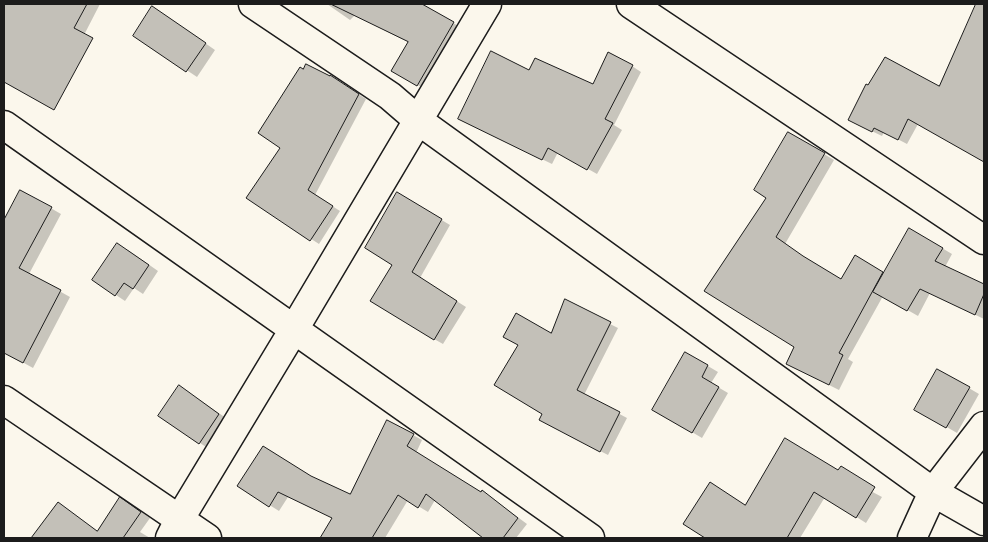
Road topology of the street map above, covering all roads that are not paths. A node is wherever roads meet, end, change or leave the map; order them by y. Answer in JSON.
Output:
{"nodes":[{"id":1,"x":253,"y":4,"type":"edge"},
{"id":2,"x":487,"y":4,"type":"edge"},
{"id":3,"x":632,"y":4,"type":"edge"},
{"id":4,"x":419,"y":121,"type":"junction"},
{"id":5,"x":4,"y":125,"type":"edge"},
{"id":6,"x":984,"y":240,"type":"edge"},
{"id":7,"x":293,"y":331,"type":"junction"},
{"id":8,"x":4,"y":400,"type":"edge"},
{"id":9,"x":984,"y":426,"type":"edge"},
{"id":10,"x":933,"y":492,"type":"junction"},
{"id":11,"x":984,"y":521,"type":"edge"},
{"id":12,"x":174,"y":529,"type":"edge"},
{"id":13,"x":207,"y":538,"type":"edge"},
{"id":14,"x":590,"y":538,"type":"edge"},
{"id":15,"x":912,"y":538,"type":"edge"}],
"edges":[{"from":1,"to":4,"type":"street"},
{"from":2,"to":4,"type":"street"},
{"from":3,"to":6,"type":"street"},
{"from":4,"to":7,"type":"street"},
{"from":4,"to":10,"type":"street"},
{"from":5,"to":7,"type":"street"},
{"from":7,"to":12,"type":"street"},
{"from":7,"to":14,"type":"street"},
{"from":8,"to":12,"type":"street"},
{"from":9,"to":10,"type":"street"},
{"from":10,"to":11,"type":"street"},
{"from":10,"to":15,"type":"street"},
{"from":12,"to":13,"type":"street"}]}
